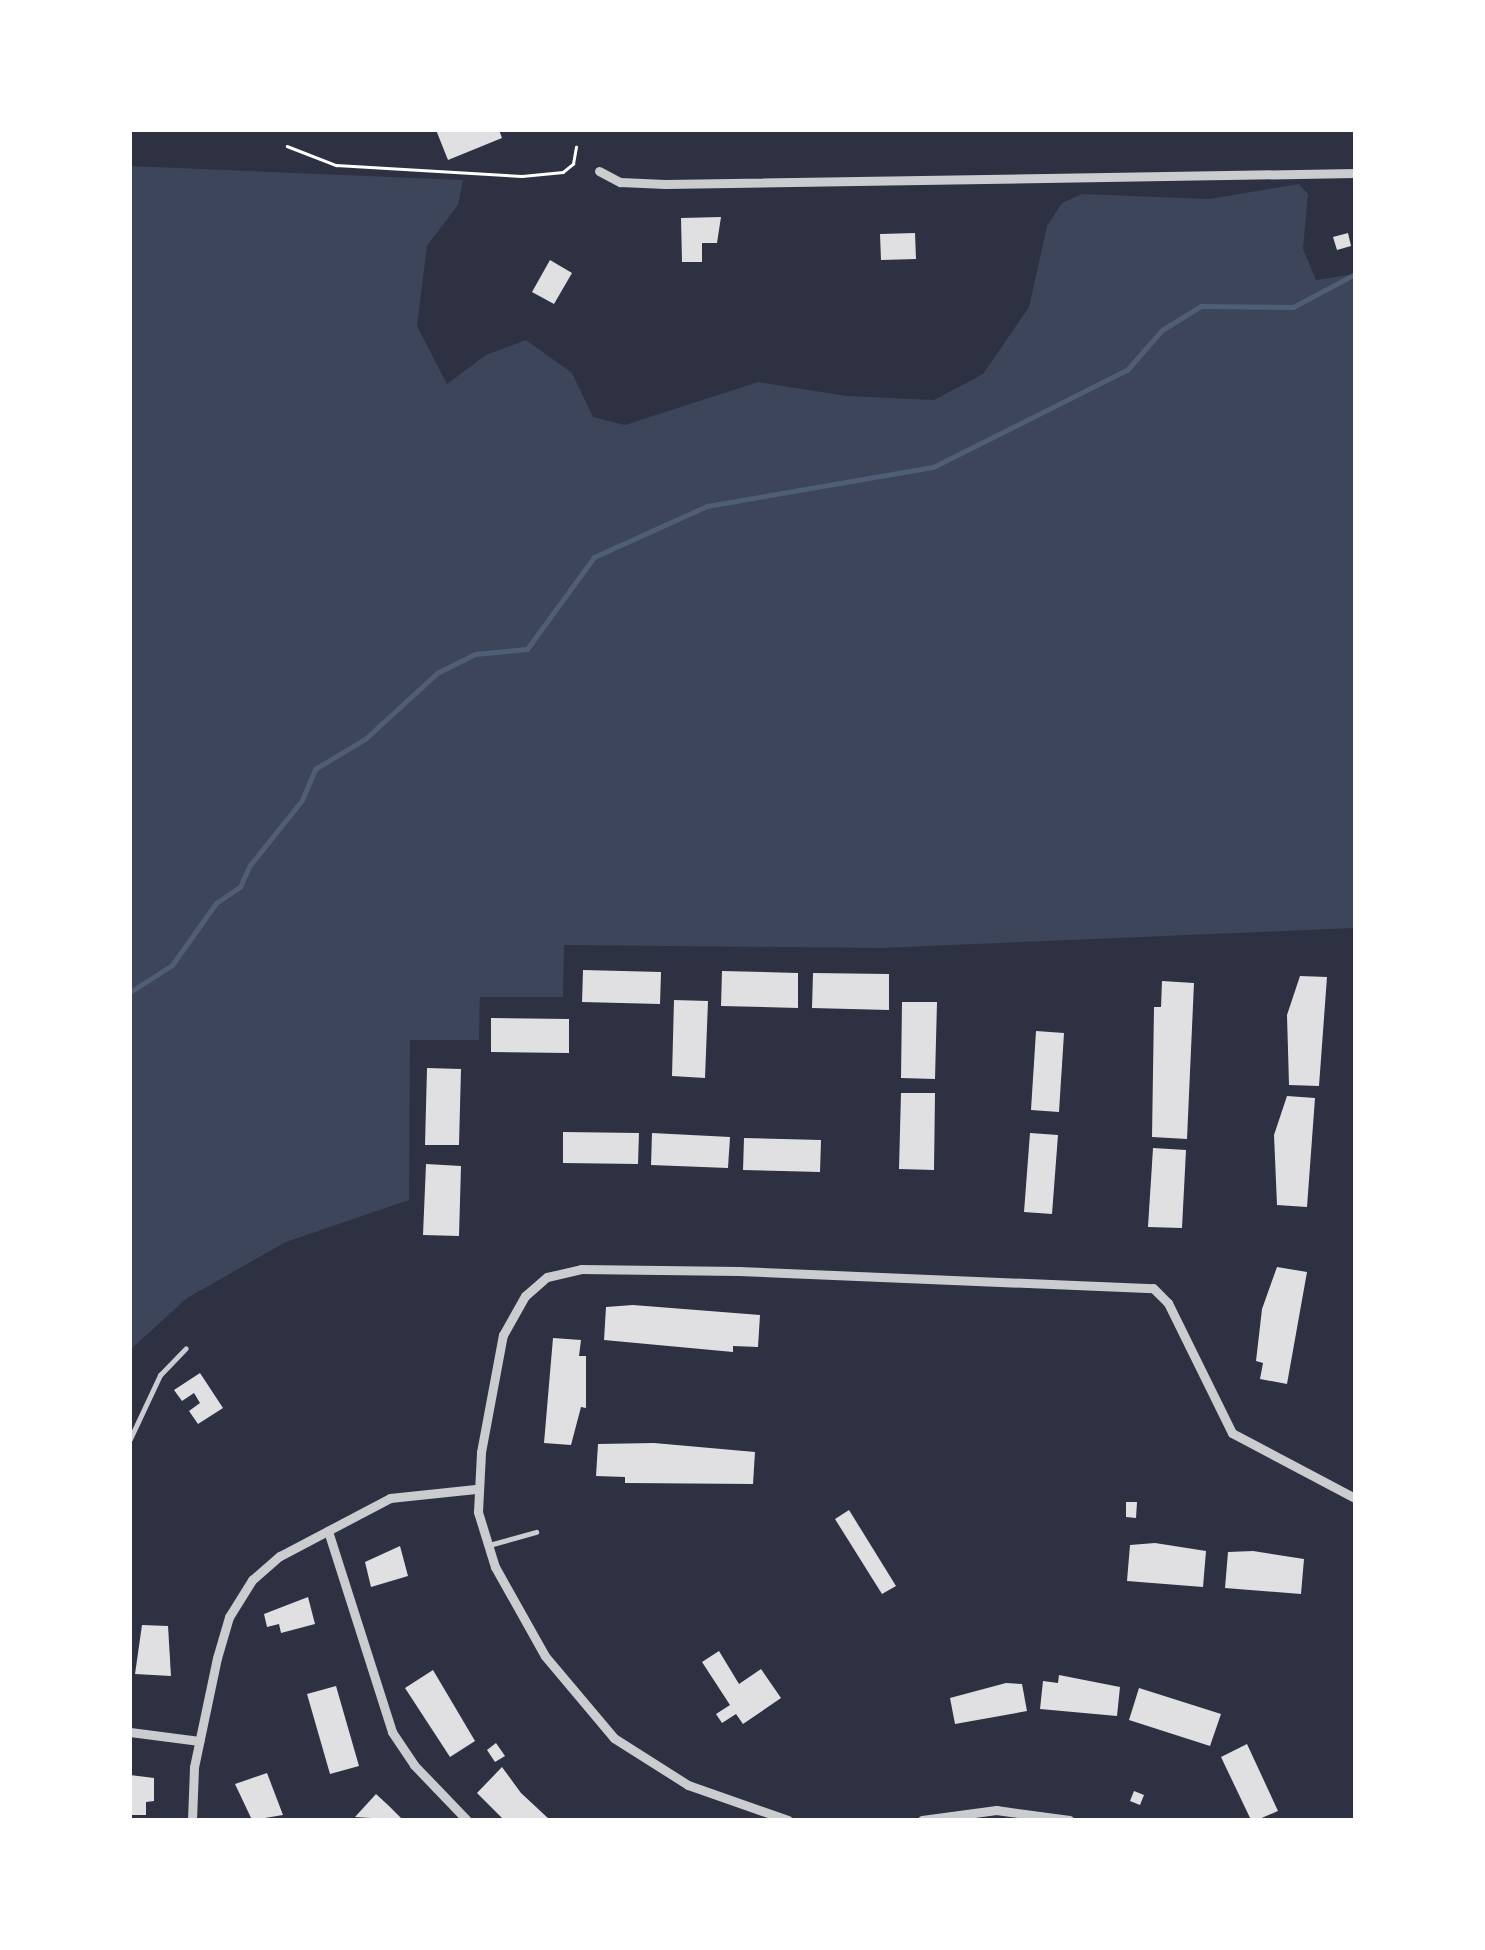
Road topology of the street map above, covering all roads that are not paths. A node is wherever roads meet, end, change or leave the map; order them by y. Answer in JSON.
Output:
{"nodes":[{"id":1,"x":600,"y":171,"type":"dead end"},
{"id":2,"x":1355,"y":172,"type":"edge"},
{"id":3,"x":186,"y":1348,"type":"dead end"},
{"id":4,"x":130,"y":1439,"type":"edge"},
{"id":5,"x":476,"y":1489,"type":"junction"},
{"id":6,"x":1355,"y":1498,"type":"edge"},
{"id":7,"x":328,"y":1531,"type":"junction"},
{"id":8,"x":536,"y":1532,"type":"dead end"},
{"id":9,"x":486,"y":1546,"type":"junction"},
{"id":10,"x":130,"y":1732,"type":"edge"},
{"id":11,"x":199,"y":1741,"type":"junction"},
{"id":12,"x":951,"y":1818,"type":"edge"},
{"id":13,"x":192,"y":1820,"type":"edge"},
{"id":14,"x":467,"y":1820,"type":"edge"},
{"id":15,"x":788,"y":1820,"type":"edge"},
{"id":16,"x":922,"y":1820,"type":"edge"},
{"id":17,"x":1069,"y":1820,"type":"edge"}],
"edges":[{"from":1,"to":2,"type":"street"},
{"from":3,"to":4,"type":"lane"},
{"from":5,"to":6,"type":"street"},
{"from":5,"to":7,"type":"street"},
{"from":5,"to":9,"type":"street"},
{"from":7,"to":11,"type":"street"},
{"from":7,"to":14,"type":"street"},
{"from":8,"to":9,"type":"lane"},
{"from":9,"to":15,"type":"street"},
{"from":10,"to":11,"type":"street"},
{"from":11,"to":13,"type":"street"},
{"from":12,"to":16,"type":"street"},
{"from":12,"to":17,"type":"street"}]}
